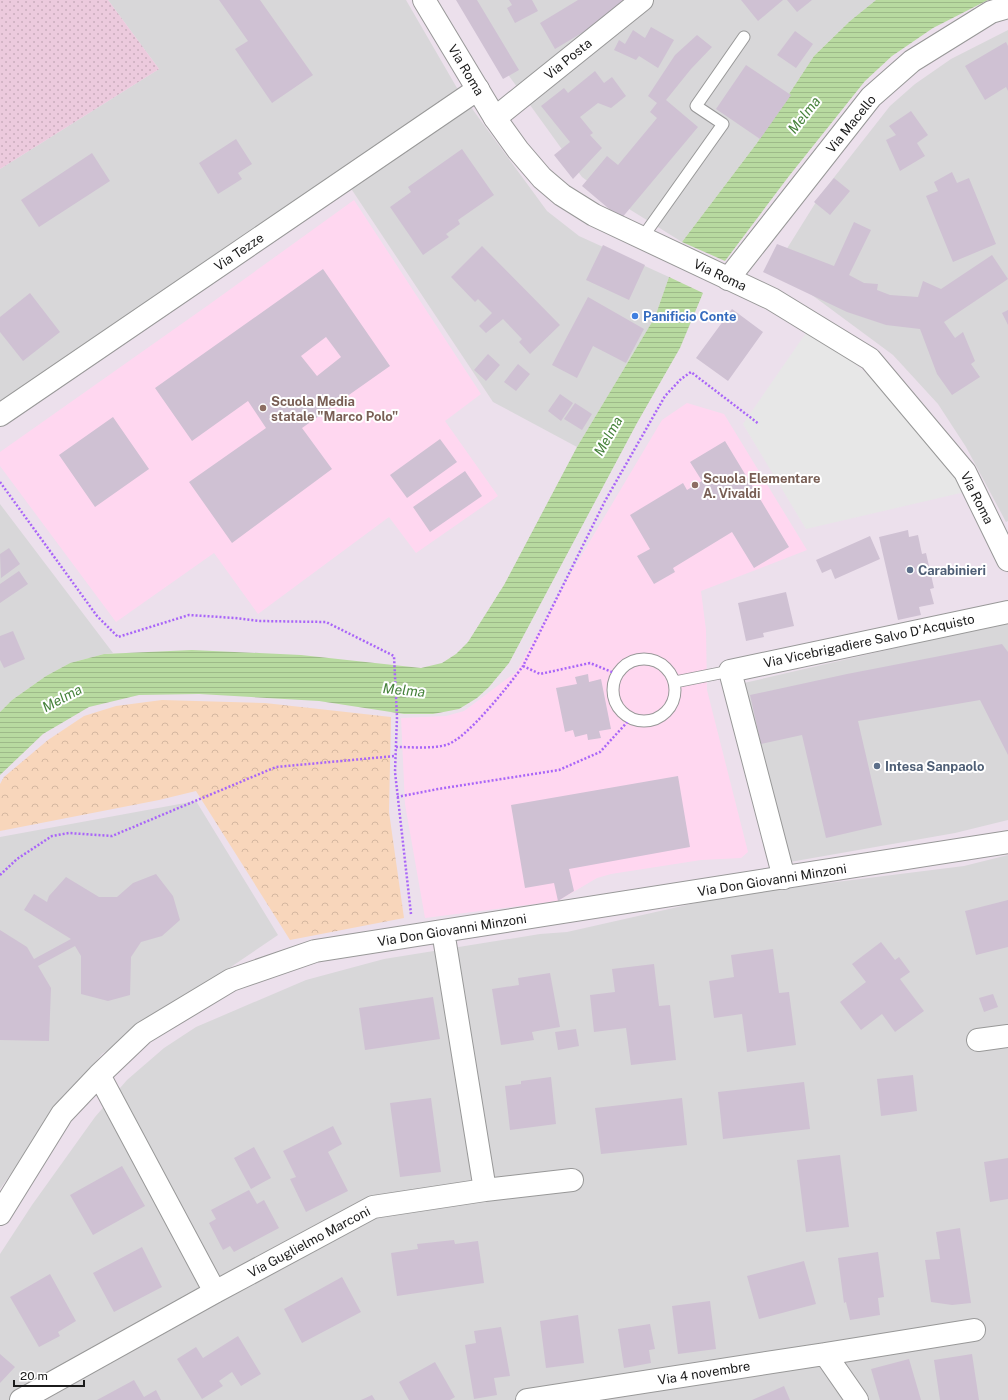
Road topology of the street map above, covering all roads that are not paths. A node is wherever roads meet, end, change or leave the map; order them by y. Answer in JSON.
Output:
{"nodes":[{"id":1,"x":424,"y":0,"type":"edge"},
{"id":2,"x":642,"y":0,"type":"edge"},
{"id":3,"x":1008,"y":7,"type":"edge"},
{"id":4,"x":744,"y":37,"type":"dead end"},
{"id":5,"x":478,"y":89,"type":"junction"},
{"id":6,"x":495,"y":118,"type":"junction"},
{"id":7,"x":642,"y":238,"type":"junction"},
{"id":8,"x":728,"y":279,"type":"junction"},
{"id":9,"x":0,"y":415,"type":"edge"},
{"id":10,"x":1005,"y":546,"type":"edge"},
{"id":11,"x":1008,"y":612,"type":"edge"},
{"id":12,"x":730,"y":671,"type":"junction"},
{"id":13,"x":675,"y":682,"type":"junction"},
{"id":14,"x":1008,"y":842,"type":"edge"},
{"id":15,"x":784,"y":878,"type":"junction"},
{"id":16,"x":444,"y":931,"type":"junction"},
{"id":17,"x":1008,"y":1036,"type":"edge"},
{"id":18,"x":978,"y":1040,"type":"dead end"},
{"id":19,"x":99,"y":1075,"type":"junction"},
{"id":20,"x":572,"y":1180,"type":"dead end"},
{"id":21,"x":485,"y":1190,"type":"junction"},
{"id":22,"x":0,"y":1214,"type":"edge"},
{"id":23,"x":215,"y":1292,"type":"junction"},
{"id":24,"x":974,"y":1330,"type":"dead end"},
{"id":25,"x":825,"y":1354,"type":"junction"},
{"id":26,"x":21,"y":1400,"type":"edge"},
{"id":27,"x":527,"y":1400,"type":"edge"},
{"id":28,"x":857,"y":1400,"type":"edge"}],
"edges":[{"from":1,"to":5,"type":"street","name":"Via Roma"},
{"from":2,"to":6,"type":"street","name":"Via Posta"},
{"from":3,"to":8,"type":"street","name":"Via Macello"},
{"from":4,"to":7,"type":"lane"},
{"from":5,"to":6,"type":"street","name":"Via Roma"},
{"from":5,"to":9,"type":"street","name":"Via Tezze"},
{"from":6,"to":7,"type":"street","name":"Via Roma"},
{"from":7,"to":8,"type":"street","name":"Via Roma"},
{"from":8,"to":10,"type":"street","name":"Via Roma"},
{"from":11,"to":12,"type":"street","name":"Via Vicebrigadiere Salvo D'Acquisto"},
{"from":12,"to":13,"type":"lane"},
{"from":12,"to":15,"type":"street"},
{"from":13,"to":13,"type":"lane"},
{"from":14,"to":15,"type":"street","name":"Via Don Giovanni Minzoni"},
{"from":15,"to":16,"type":"street","name":"Via Don Giovanni Minzoni"},
{"from":16,"to":19,"type":"street","name":"Via Don Giovanni Minzoni"},
{"from":16,"to":21,"type":"street"},
{"from":17,"to":18,"type":"street"},
{"from":19,"to":22,"type":"street","name":"Via Don Giovanni Minzoni"},
{"from":19,"to":23,"type":"street"},
{"from":20,"to":21,"type":"street","name":"Via Guglielmo Marconi"},
{"from":21,"to":23,"type":"street","name":"Via Guglielmo Marconi"},
{"from":23,"to":26,"type":"street","name":"Via Guglielmo Marconi"},
{"from":24,"to":25,"type":"street","name":"Via 4 novembre"},
{"from":25,"to":27,"type":"street","name":"Via 4 novembre"},
{"from":25,"to":28,"type":"street"}]}
